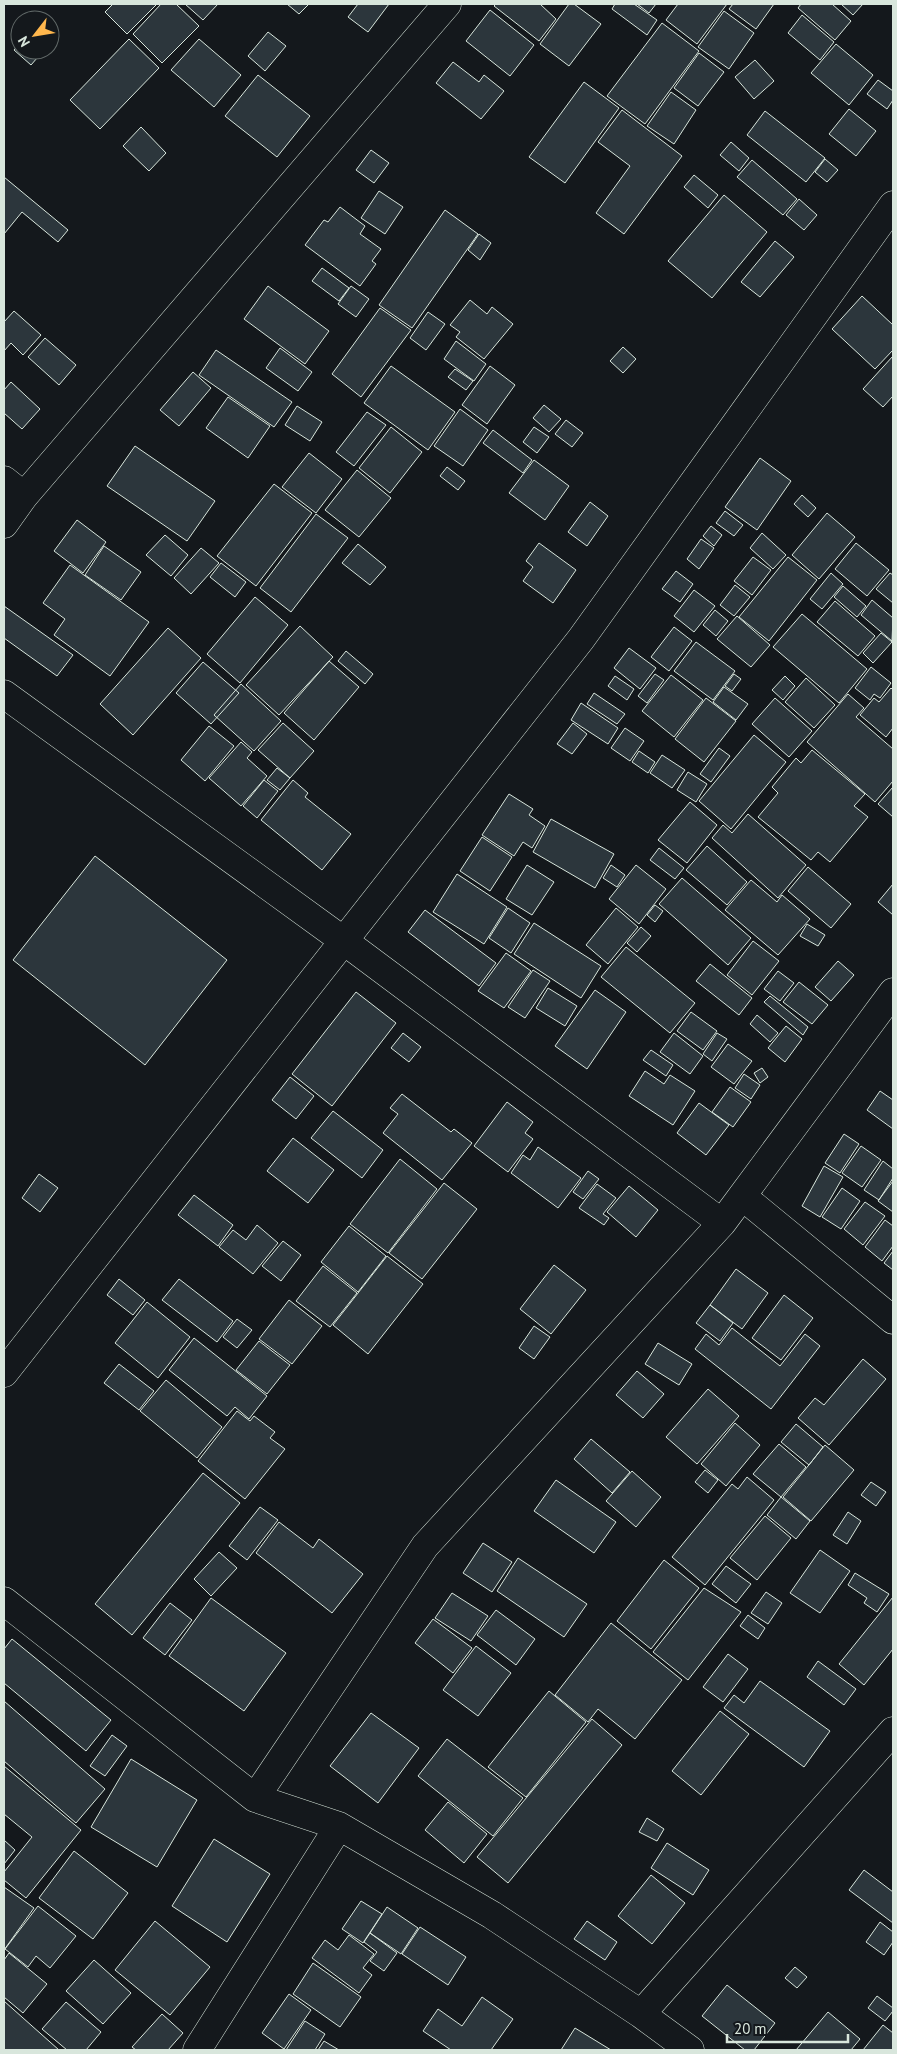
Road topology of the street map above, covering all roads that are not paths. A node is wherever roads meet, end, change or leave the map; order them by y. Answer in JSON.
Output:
{"nodes":[{"id":1,"x":447,"y":4,"type":"edge"},
{"id":2,"x":893,"y":205,"type":"edge"},
{"id":3,"x":14,"y":488,"type":"edge"},
{"id":4,"x":4,"y":524,"type":"edge"},
{"id":5,"x":4,"y":694,"type":"edge"},
{"id":6,"x":344,"y":941,"type":"junction"},
{"id":7,"x":893,"y":992,"type":"edge"},
{"id":8,"x":742,"y":1196,"type":"junction"},
{"id":9,"x":722,"y":1223,"type":"junction"},
{"id":10,"x":893,"y":1320,"type":"edge"},
{"id":11,"x":4,"y":1373,"type":"edge"},
{"id":12,"x":4,"y":1601,"type":"edge"},
{"id":13,"x":893,"y":1731,"type":"edge"},
{"id":14,"x":255,"y":1798,"type":"junction"},
{"id":15,"x":339,"y":1826,"type":"junction"},
{"id":16,"x":641,"y":2014,"type":"junction"},
{"id":17,"x":198,"y":2050,"type":"edge"},
{"id":18,"x":690,"y":2050,"type":"edge"}],
"edges":[{"from":1,"to":3,"type":"street"},
{"from":2,"to":6,"type":"street"},
{"from":3,"to":4,"type":"street"},
{"from":5,"to":6,"type":"street"},
{"from":6,"to":9,"type":"street"},
{"from":6,"to":11,"type":"street"},
{"from":7,"to":8,"type":"street"},
{"from":8,"to":9,"type":"street"},
{"from":8,"to":10,"type":"street"},
{"from":9,"to":14,"type":"street"},
{"from":12,"to":14,"type":"street"},
{"from":13,"to":16,"type":"street"},
{"from":14,"to":15,"type":"street"},
{"from":15,"to":16,"type":"street"},
{"from":15,"to":17,"type":"street"},
{"from":16,"to":18,"type":"street"}]}
